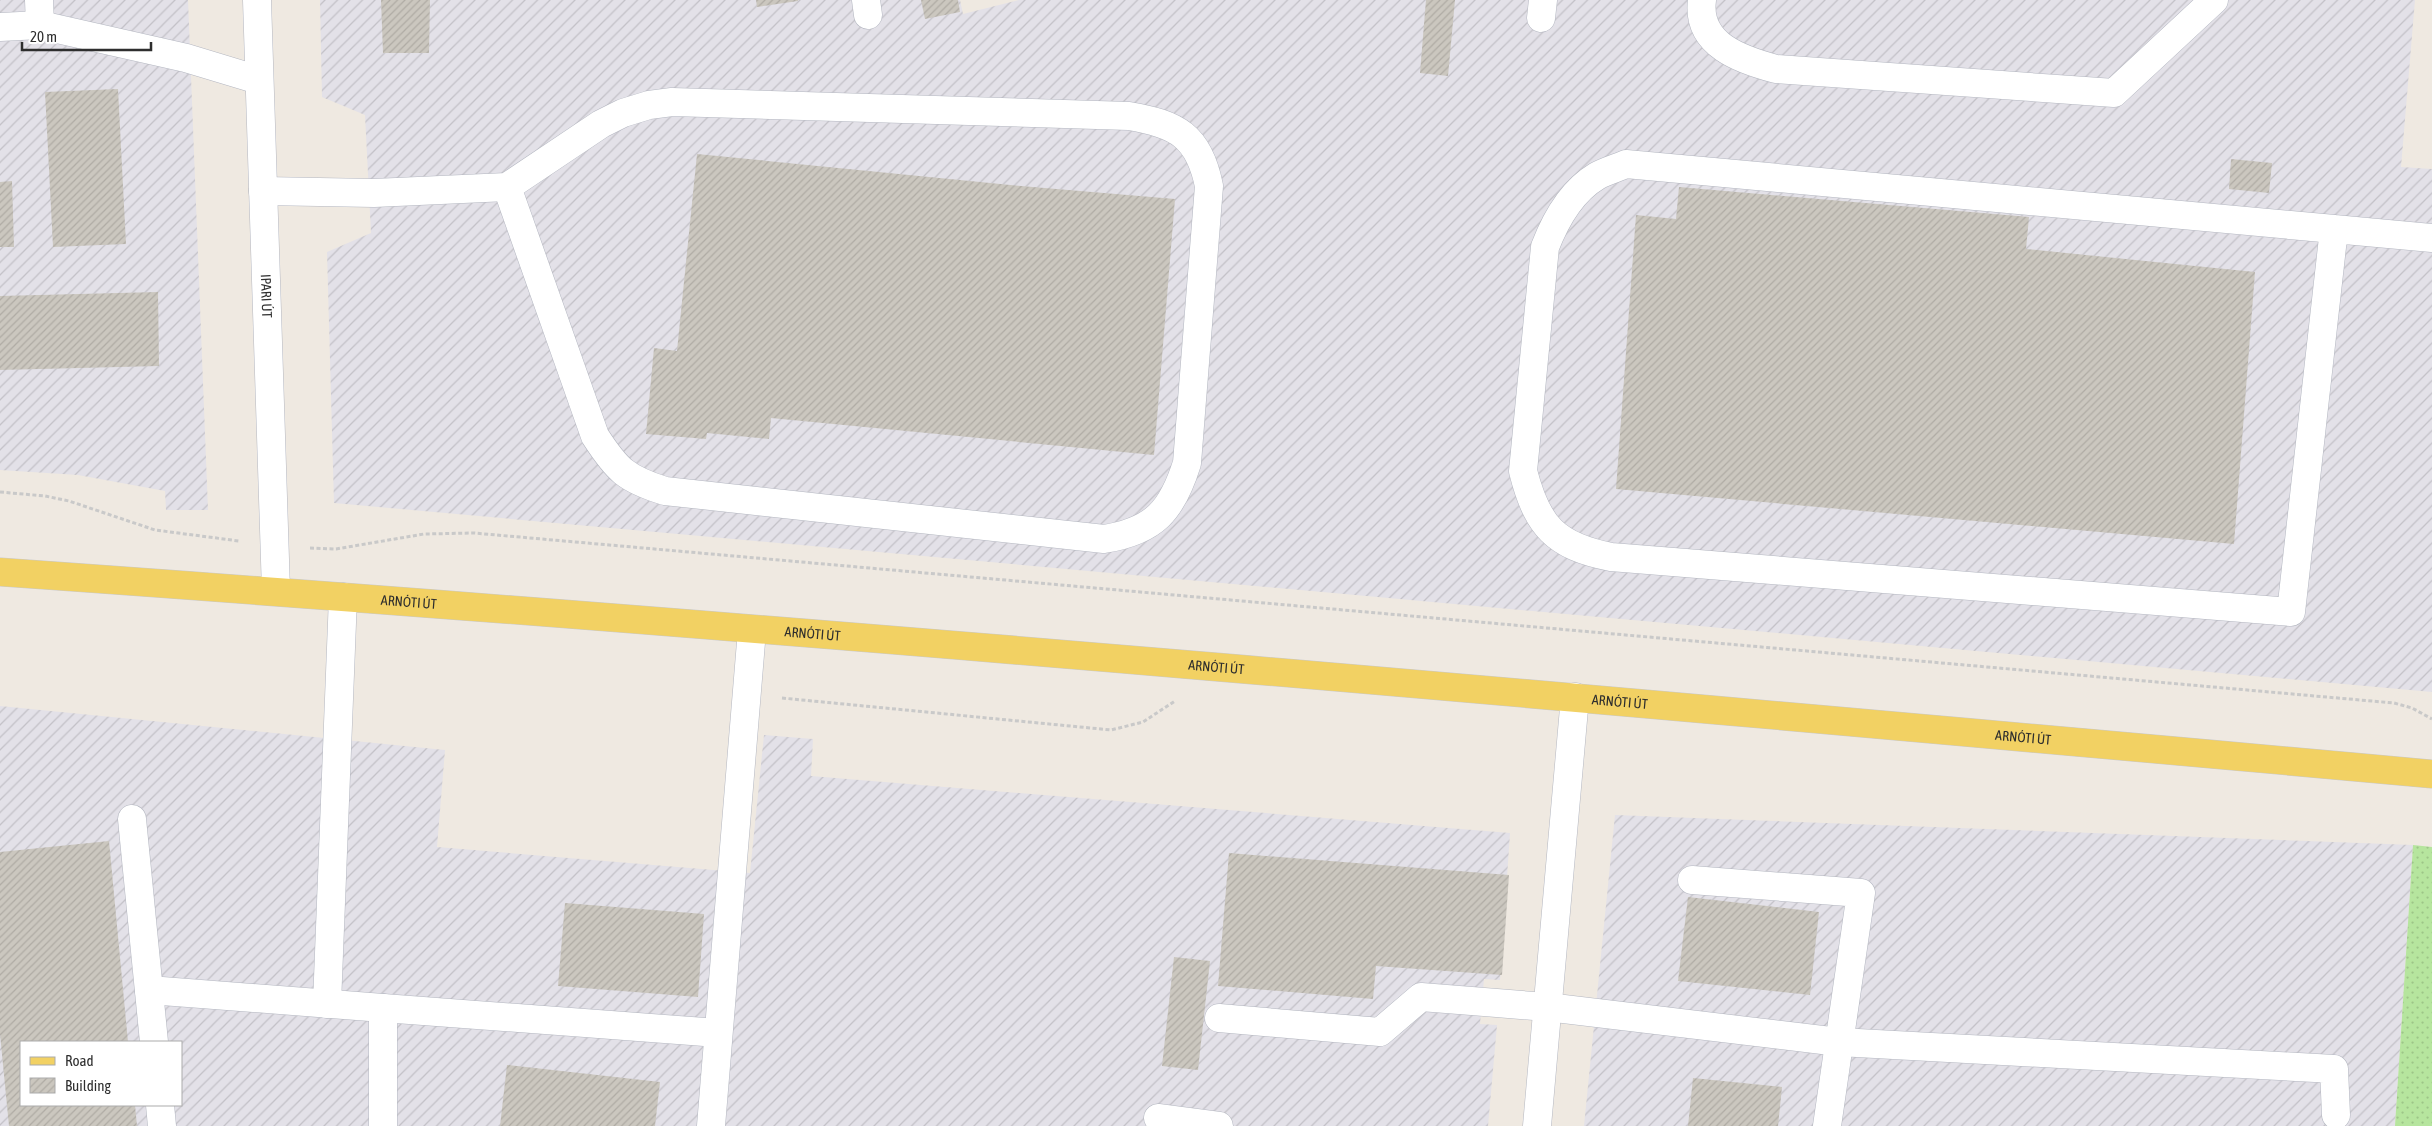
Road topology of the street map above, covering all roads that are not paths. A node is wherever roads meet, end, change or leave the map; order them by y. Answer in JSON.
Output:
{"nodes":[{"id":1,"x":257,"y":0,"type":"edge"},
{"id":2,"x":1702,"y":0,"type":"edge"},
{"id":3,"x":2214,"y":0,"type":"edge"},
{"id":4,"x":39,"y":12,"type":"edge"},
{"id":5,"x":0,"y":26,"type":"edge"},
{"id":6,"x":259,"y":80,"type":"junction"},
{"id":7,"x":507,"y":187,"type":"junction"},
{"id":8,"x":263,"y":191,"type":"junction"},
{"id":9,"x":2334,"y":229,"type":"junction"},
{"id":10,"x":2432,"y":238,"type":"edge"},
{"id":11,"x":0,"y":572,"type":"edge"},
{"id":12,"x":276,"y":591,"type":"junction"},
{"id":13,"x":342,"y":597,"type":"junction"},
{"id":14,"x":752,"y":630,"type":"junction"},
{"id":15,"x":1575,"y":697,"type":"junction"},
{"id":16,"x":2432,"y":774,"type":"edge"},
{"id":17,"x":132,"y":819,"type":"dead end"},
{"id":18,"x":1692,"y":880,"type":"dead end"},
{"id":19,"x":149,"y":990,"type":"junction"},
{"id":20,"x":327,"y":1004,"type":"junction"},
{"id":21,"x":1547,"y":1007,"type":"junction"},
{"id":22,"x":383,"y":1008,"type":"junction"},
{"id":23,"x":1219,"y":1018,"type":"dead end"},
{"id":24,"x":718,"y":1033,"type":"junction"},
{"id":25,"x":154,"y":1041,"type":"edge"},
{"id":26,"x":1839,"y":1042,"type":"junction"},
{"id":27,"x":160,"y":1106,"type":"edge"},
{"id":28,"x":2336,"y":1115,"type":"dead end"},
{"id":29,"x":1158,"y":1118,"type":"dead end"},
{"id":30,"x":1211,"y":1125,"type":"edge"},
{"id":31,"x":162,"y":1126,"type":"edge"},
{"id":32,"x":383,"y":1126,"type":"edge"},
{"id":33,"x":711,"y":1126,"type":"edge"},
{"id":34,"x":1537,"y":1126,"type":"edge"},
{"id":35,"x":1827,"y":1126,"type":"edge"}],
"edges":[{"from":1,"to":6,"type":"street","name":"IPARI ÚT"},
{"from":2,"to":3,"type":"street"},
{"from":4,"to":5,"type":"street"},
{"from":4,"to":6,"type":"street"},
{"from":6,"to":8,"type":"street","name":"IPARI ÚT"},
{"from":7,"to":7,"type":"street"},
{"from":7,"to":8,"type":"street"},
{"from":8,"to":12,"type":"street","name":"IPARI ÚT"},
{"from":9,"to":9,"type":"street"},
{"from":9,"to":10,"type":"street"},
{"from":11,"to":12,"type":"main road","name":"ARNÓTI ÚT"},
{"from":12,"to":13,"type":"main road","name":"ARNÓTI ÚT"},
{"from":13,"to":14,"type":"main road","name":"ARNÓTI ÚT"},
{"from":13,"to":20,"type":"street"},
{"from":14,"to":15,"type":"main road","name":"ARNÓTI ÚT"},
{"from":14,"to":24,"type":"street"},
{"from":15,"to":16,"type":"main road","name":"ARNÓTI ÚT"},
{"from":15,"to":21,"type":"street"},
{"from":17,"to":19,"type":"street"},
{"from":18,"to":26,"type":"street"},
{"from":19,"to":20,"type":"street"},
{"from":19,"to":25,"type":"street"},
{"from":20,"to":22,"type":"street"},
{"from":21,"to":23,"type":"street"},
{"from":21,"to":26,"type":"street"},
{"from":21,"to":34,"type":"street"},
{"from":22,"to":24,"type":"street"},
{"from":22,"to":32,"type":"street"},
{"from":24,"to":33,"type":"street"},
{"from":26,"to":28,"type":"street"},
{"from":26,"to":35,"type":"street"},
{"from":27,"to":31,"type":"street"},
{"from":29,"to":30,"type":"street"}]}
